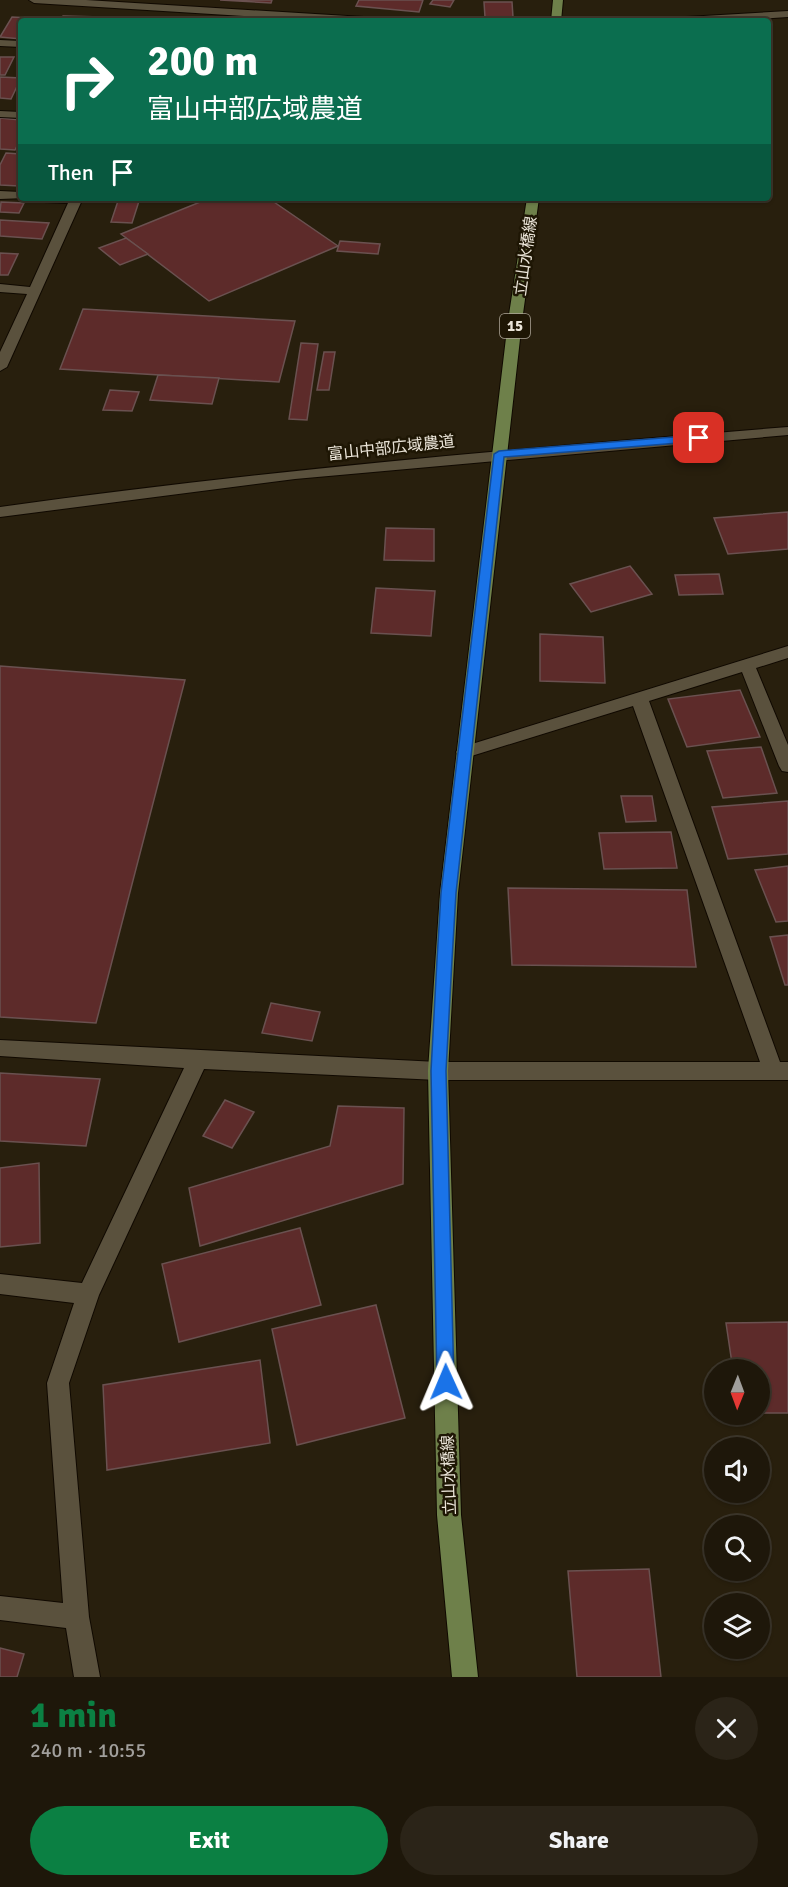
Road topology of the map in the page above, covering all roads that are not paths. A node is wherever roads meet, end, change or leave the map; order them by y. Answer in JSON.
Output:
{"nodes":[{"id":1,"x":34,"y":0,"type":"edge"},
{"id":2,"x":558,"y":0,"type":"edge"},
{"id":3,"x":788,"y":14,"type":"edge"},
{"id":4,"x":331,"y":18,"type":"edge"},
{"id":5,"x":556,"y":18,"type":"edge"},
{"id":6,"x":720,"y":18,"type":"edge"},
{"id":7,"x":0,"y":43,"type":"edge"},
{"id":8,"x":18,"y":44,"type":"edge"},
{"id":9,"x":0,"y":114,"type":"edge"},
{"id":10,"x":18,"y":115,"type":"edge"},
{"id":11,"x":0,"y":195,"type":"edge"},
{"id":12,"x":18,"y":196,"type":"edge"},
{"id":13,"x":75,"y":201,"type":"edge"},
{"id":14,"x":533,"y":201,"type":"edge"},
{"id":15,"x":0,"y":288,"type":"edge"},
{"id":16,"x":35,"y":291,"type":"junction"},
{"id":17,"x":0,"y":367,"type":"edge"},
{"id":18,"x":788,"y":431,"type":"edge"},
{"id":19,"x":499,"y":454,"type":"junction"},
{"id":20,"x":0,"y":512,"type":"edge"},
{"id":21,"x":788,"y":652,"type":"edge"},
{"id":22,"x":747,"y":665,"type":"junction"},
{"id":23,"x":639,"y":699,"type":"junction"},
{"id":24,"x":465,"y":752,"type":"junction"},
{"id":25,"x":788,"y":766,"type":"edge"},
{"id":26,"x":0,"y":1048,"type":"edge"},
{"id":27,"x":198,"y":1060,"type":"junction"},
{"id":28,"x":438,"y":1071,"type":"junction"},
{"id":29,"x":781,"y":1071,"type":"edge"},
{"id":30,"x":0,"y":1284,"type":"edge"},
{"id":31,"x":88,"y":1294,"type":"junction"},
{"id":32,"x":0,"y":1608,"type":"edge"},
{"id":33,"x":77,"y":1617,"type":"junction"},
{"id":34,"x":87,"y":1677,"type":"edge"},
{"id":35,"x":465,"y":1677,"type":"edge"}],
"edges":[{"from":1,"to":4,"type":"street"},
{"from":2,"to":5,"type":"main road"},
{"from":3,"to":6,"type":"street"},
{"from":7,"to":8,"type":"street"},
{"from":9,"to":10,"type":"street"},
{"from":11,"to":12,"type":"street"},
{"from":13,"to":16,"type":"street"},
{"from":14,"to":19,"type":"main road","name":"立山水橋線","number":"15"},
{"from":15,"to":16,"type":"street"},
{"from":16,"to":17,"type":"street"},
{"from":18,"to":19,"type":"street","name":"富山中部広域農道"},
{"from":19,"to":20,"type":"street","name":"富山中部広域農道"},
{"from":19,"to":24,"type":"main road","name":"立山水橋線","number":"15"},
{"from":21,"to":22,"type":"street"},
{"from":22,"to":23,"type":"street"},
{"from":22,"to":25,"type":"street"},
{"from":23,"to":24,"type":"street"},
{"from":23,"to":29,"type":"street"},
{"from":24,"to":28,"type":"main road","name":"立山水橋線","number":"15"},
{"from":26,"to":27,"type":"street"},
{"from":27,"to":28,"type":"street"},
{"from":27,"to":31,"type":"street"},
{"from":28,"to":29,"type":"street"},
{"from":28,"to":35,"type":"main road","name":"立山水橋線","number":"15"},
{"from":30,"to":31,"type":"street"},
{"from":31,"to":33,"type":"street"},
{"from":32,"to":33,"type":"street"},
{"from":33,"to":34,"type":"street"}]}
